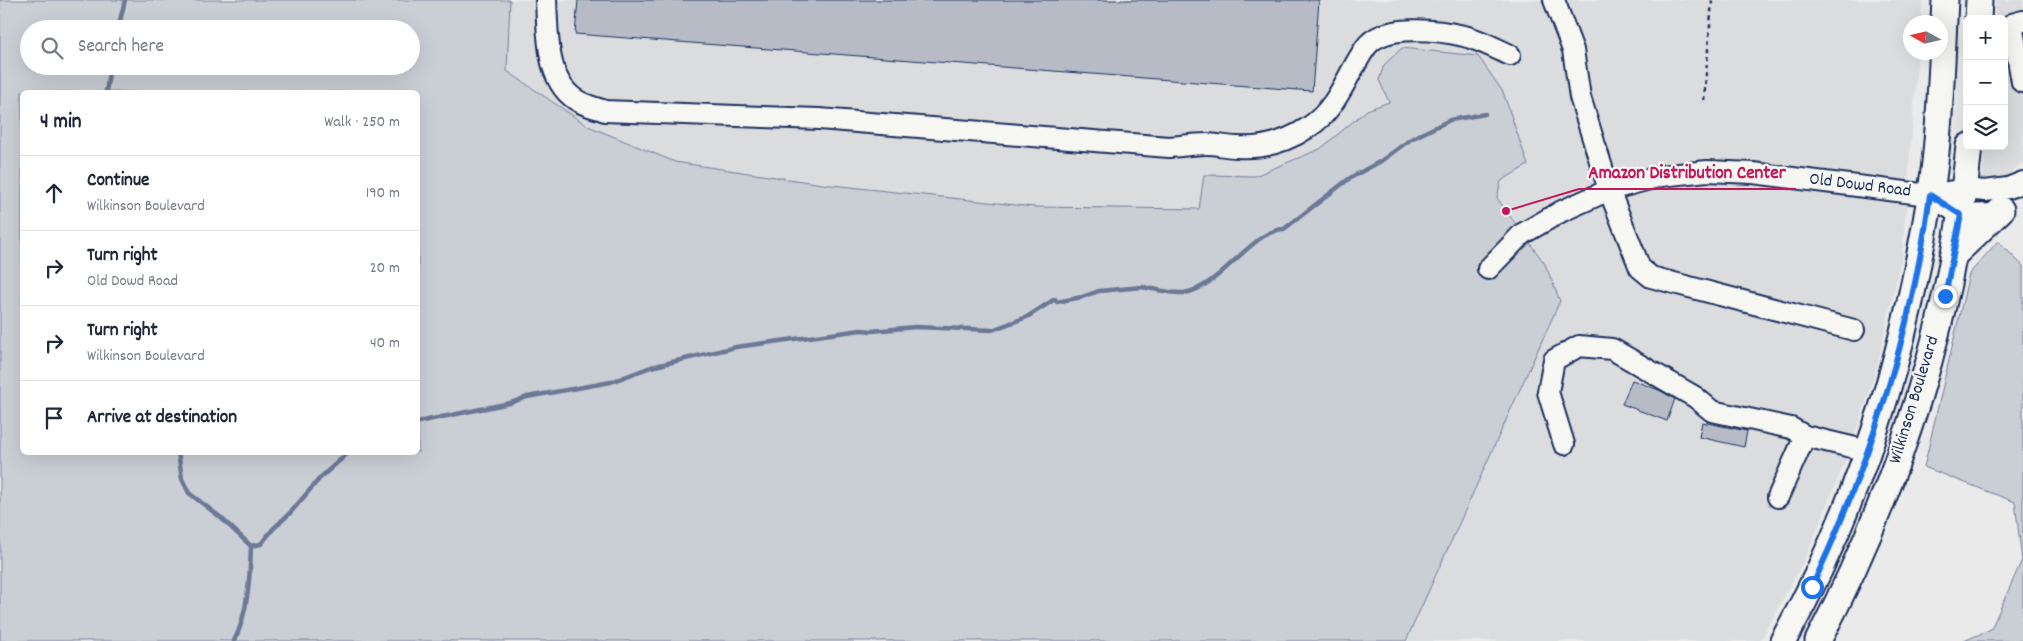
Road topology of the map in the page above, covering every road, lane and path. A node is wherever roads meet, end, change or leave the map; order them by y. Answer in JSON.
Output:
{"nodes":[{"id":1,"x":546,"y":0,"type":"edge"},
{"id":2,"x":1554,"y":0,"type":"edge"},
{"id":3,"x":1712,"y":0,"type":"edge"},
{"id":4,"x":1946,"y":0,"type":"edge"},
{"id":5,"x":1979,"y":0,"type":"edge"},
{"id":6,"x":1978,"y":15,"type":"edge"},
{"id":7,"x":2023,"y":21,"type":"edge"},
{"id":8,"x":2020,"y":49,"type":"edge"},
{"id":9,"x":1510,"y":55,"type":"dead end"},
{"id":10,"x":2022,"y":76,"type":"edge"},
{"id":11,"x":2008,"y":84,"type":"edge"},
{"id":12,"x":1704,"y":100,"type":"dead end"},
{"id":13,"x":1970,"y":150,"type":"edge"},
{"id":14,"x":2023,"y":182,"type":"edge"},
{"id":15,"x":2023,"y":187,"type":"edge"},
{"id":16,"x":1965,"y":189,"type":"junction"},
{"id":17,"x":1609,"y":190,"type":"junction"},
{"id":18,"x":1930,"y":195,"type":"junction"},
{"id":19,"x":2001,"y":210,"type":"junction"},
{"id":20,"x":1961,"y":215,"type":"junction"},
{"id":21,"x":1953,"y":256,"type":"junction"},
{"id":22,"x":1488,"y":269,"type":"dead end"},
{"id":23,"x":1854,"y":330,"type":"dead end"},
{"id":24,"x":1805,"y":436,"type":"junction"},
{"id":25,"x":1564,"y":444,"type":"dead end"},
{"id":26,"x":1868,"y":451,"type":"junction"},
{"id":27,"x":1778,"y":497,"type":"dead end"},
{"id":28,"x":1783,"y":641,"type":"edge"},
{"id":29,"x":1818,"y":641,"type":"edge"}],
"edges":[{"from":1,"to":9,"type":"street"},
{"from":2,"to":17,"type":"street"},
{"from":3,"to":12,"type":"path"},
{"from":4,"to":18,"type":"main road","name":"Wilkinson Boulevard"},
{"from":5,"to":6,"type":"main road"},
{"from":7,"to":8,"type":"street"},
{"from":8,"to":10,"type":"street"},
{"from":10,"to":11,"type":"street"},
{"from":13,"to":16,"type":"main road","name":"Wilkinson Boulevard"},
{"from":14,"to":16,"type":"street","name":"Old Dowd Road"},
{"from":15,"to":19,"type":"street"},
{"from":16,"to":18,"type":"street","name":"Old Dowd Road"},
{"from":16,"to":20,"type":"main road","name":"Wilkinson Boulevard"},
{"from":17,"to":18,"type":"street","name":"Old Dowd Road"},
{"from":17,"to":22,"type":"street","name":"Old Dowd Road"},
{"from":17,"to":23,"type":"street"},
{"from":18,"to":20,"type":"street","name":"Old Dowd Road"},
{"from":18,"to":26,"type":"main road","name":"Wilkinson Boulevard"},
{"from":19,"to":20,"type":"street"},
{"from":19,"to":21,"type":"main road"},
{"from":20,"to":21,"type":"main road","name":"Wilkinson Boulevard"},
{"from":21,"to":29,"type":"main road","name":"Wilkinson Boulevard"},
{"from":24,"to":25,"type":"street"},
{"from":24,"to":26,"type":"street"},
{"from":24,"to":27,"type":"street"},
{"from":26,"to":28,"type":"main road","name":"Wilkinson Boulevard"}]}
